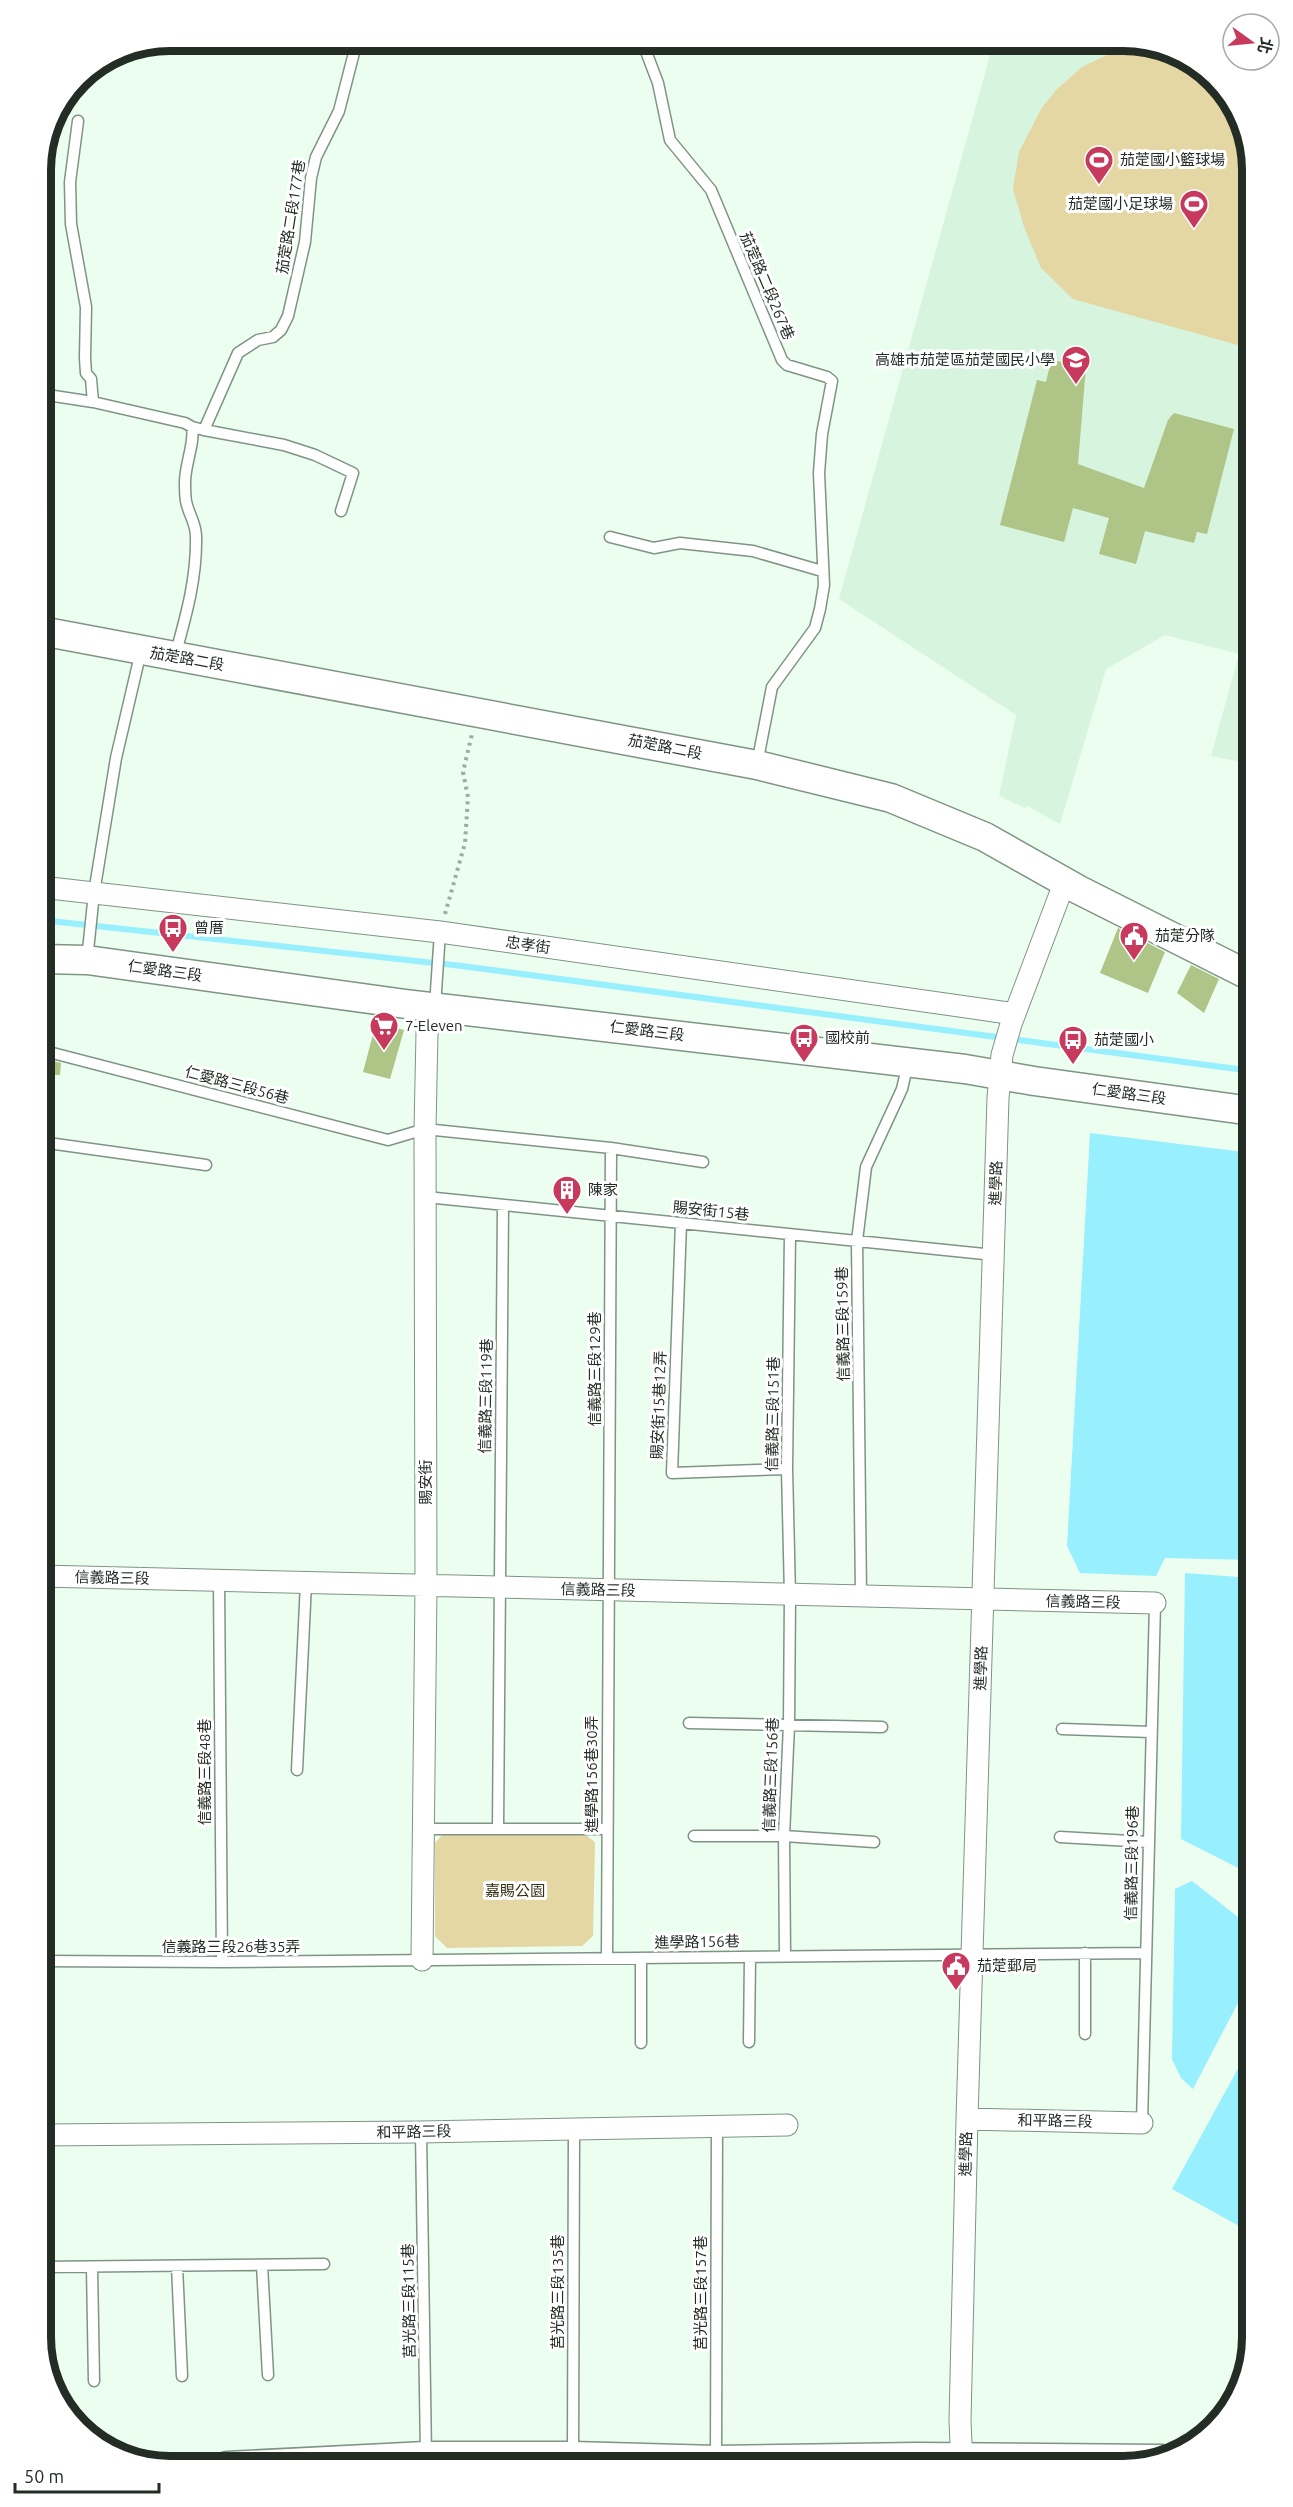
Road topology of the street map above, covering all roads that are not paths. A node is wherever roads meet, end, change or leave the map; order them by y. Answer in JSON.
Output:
{"nodes":[{"id":1,"x":354,"y":51,"type":"edge"},
{"id":2,"x":646,"y":51,"type":"edge"},
{"id":3,"x":78,"y":122,"type":"dead end"},
{"id":4,"x":51,"y":396,"type":"edge"},
{"id":5,"x":93,"y":402,"type":"junction"},
{"id":6,"x":192,"y":427,"type":"junction"},
{"id":7,"x":204,"y":430,"type":"junction"},
{"id":8,"x":341,"y":511,"type":"dead end"},
{"id":9,"x":610,"y":537,"type":"dead end"},
{"id":10,"x":822,"y":572,"type":"junction"},
{"id":11,"x":51,"y":633,"type":"edge"},
{"id":12,"x":141,"y":651,"type":"junction"},
{"id":13,"x":175,"y":656,"type":"junction"},
{"id":14,"x":757,"y":765,"type":"junction"},
{"id":15,"x":1065,"y":881,"type":"junction"},
{"id":16,"x":51,"y":889,"type":"edge"},
{"id":17,"x":94,"y":899,"type":"junction"},
{"id":18,"x":440,"y":940,"type":"junction"},
{"id":19,"x":88,"y":951,"type":"junction"},
{"id":20,"x":51,"y":957,"type":"edge"},
{"id":21,"x":1242,"y":972,"type":"edge"},
{"id":22,"x":436,"y":995,"type":"junction"},
{"id":23,"x":1013,"y":1019,"type":"junction"},
{"id":24,"x":51,"y":1053,"type":"edge"},
{"id":25,"x":909,"y":1061,"type":"junction"},
{"id":26,"x":1001,"y":1065,"type":"junction"},
{"id":27,"x":1242,"y":1109,"type":"edge"},
{"id":28,"x":425,"y":1129,"type":"junction"},
{"id":29,"x":51,"y":1143,"type":"edge"},
{"id":30,"x":610,"y":1148,"type":"junction"},
{"id":31,"x":704,"y":1162,"type":"dead end"},
{"id":32,"x":206,"y":1166,"type":"dead end"},
{"id":33,"x":426,"y":1197,"type":"junction"},
{"id":34,"x":503,"y":1205,"type":"junction"},
{"id":35,"x":610,"y":1215,"type":"junction"},
{"id":36,"x":681,"y":1223,"type":"junction"},
{"id":37,"x":790,"y":1235,"type":"junction"},
{"id":38,"x":856,"y":1241,"type":"junction"},
{"id":39,"x":994,"y":1255,"type":"junction"},
{"id":40,"x":787,"y":1469,"type":"junction"},
{"id":41,"x":51,"y":1576,"type":"edge"},
{"id":42,"x":219,"y":1581,"type":"junction"},
{"id":43,"x":306,"y":1583,"type":"junction"},
{"id":44,"x":426,"y":1586,"type":"junction"},
{"id":45,"x":499,"y":1588,"type":"junction"},
{"id":46,"x":608,"y":1590,"type":"junction"},
{"id":47,"x":790,"y":1595,"type":"junction"},
{"id":48,"x":861,"y":1596,"type":"junction"},
{"id":49,"x":983,"y":1599,"type":"junction"},
{"id":50,"x":1155,"y":1603,"type":"joint"},
{"id":51,"x":688,"y":1723,"type":"dead end"},
{"id":52,"x":789,"y":1725,"type":"junction"},
{"id":53,"x":882,"y":1727,"type":"dead end"},
{"id":54,"x":1062,"y":1729,"type":"dead end"},
{"id":55,"x":1151,"y":1732,"type":"junction"},
{"id":56,"x":297,"y":1770,"type":"dead end"},
{"id":57,"x":423,"y":1829,"type":"junction"},
{"id":58,"x":498,"y":1829,"type":"junction"},
{"id":59,"x":607,"y":1829,"type":"junction"},
{"id":60,"x":694,"y":1836,"type":"dead end"},
{"id":61,"x":784,"y":1836,"type":"junction"},
{"id":62,"x":1060,"y":1837,"type":"dead end"},
{"id":63,"x":874,"y":1842,"type":"dead end"},
{"id":64,"x":1148,"y":1842,"type":"junction"},
{"id":65,"x":1085,"y":1953,"type":"junction"},
{"id":66,"x":1145,"y":1953,"type":"junction"},
{"id":67,"x":972,"y":1955,"type":"junction"},
{"id":68,"x":785,"y":1956,"type":"junction"},
{"id":69,"x":750,"y":1957,"type":"junction"},
{"id":70,"x":607,"y":1958,"type":"junction"},
{"id":71,"x":641,"y":1958,"type":"junction"},
{"id":72,"x":422,"y":1960,"type":"junction"},
{"id":73,"x":51,"y":1961,"type":"edge"},
{"id":74,"x":222,"y":1962,"type":"junction"},
{"id":75,"x":1085,"y":2034,"type":"dead end"},
{"id":76,"x":749,"y":2042,"type":"dead end"},
{"id":77,"x":641,"y":2043,"type":"dead end"},
{"id":78,"x":967,"y":2119,"type":"junction"},
{"id":79,"x":1142,"y":2123,"type":"joint"},
{"id":80,"x":787,"y":2125,"type":"dead end"},
{"id":81,"x":717,"y":2126,"type":"junction"},
{"id":82,"x":574,"y":2129,"type":"junction"},
{"id":83,"x":421,"y":2132,"type":"junction"},
{"id":84,"x":51,"y":2135,"type":"edge"},
{"id":85,"x":324,"y":2264,"type":"dead end"},
{"id":86,"x":262,"y":2265,"type":"junction"},
{"id":87,"x":177,"y":2266,"type":"junction"},
{"id":88,"x":51,"y":2267,"type":"edge"},
{"id":89,"x":92,"y":2267,"type":"junction"},
{"id":90,"x":268,"y":2375,"type":"dead end"},
{"id":91,"x":182,"y":2376,"type":"dead end"},
{"id":92,"x":94,"y":2381,"type":"dead end"},
{"id":93,"x":430,"y":2456,"type":"edge"},
{"id":94,"x":573,"y":2456,"type":"edge"},
{"id":95,"x":716,"y":2456,"type":"edge"},
{"id":96,"x":961,"y":2456,"type":"edge"}],
"edges":[{"from":1,"to":7,"type":"lane","name":"茄萣路二段177巷"},
{"from":2,"to":10,"type":"lane","name":"茄萣路二段267巷"},
{"from":3,"to":5,"type":"lane"},
{"from":4,"to":5,"type":"lane"},
{"from":5,"to":6,"type":"lane"},
{"from":6,"to":7,"type":"lane"},
{"from":6,"to":13,"type":"lane"},
{"from":7,"to":8,"type":"lane"},
{"from":9,"to":10,"type":"lane"},
{"from":10,"to":14,"type":"lane","name":"茄萣路二段267巷"},
{"from":11,"to":12,"type":"street","name":"茄萣路二段"},
{"from":12,"to":13,"type":"street","name":"茄萣路二段"},
{"from":12,"to":17,"type":"lane"},
{"from":13,"to":14,"type":"street","name":"茄萣路二段"},
{"from":14,"to":15,"type":"street","name":"茄萣路二段"},
{"from":15,"to":21,"type":"street","name":"茄萣路二段"},
{"from":15,"to":23,"type":"street","name":"進學路"},
{"from":16,"to":17,"type":"street","name":"忠孝街"},
{"from":17,"to":18,"type":"street","name":"忠孝街"},
{"from":17,"to":19,"type":"lane"},
{"from":18,"to":22,"type":"lane"},
{"from":18,"to":23,"type":"street","name":"忠孝街"},
{"from":19,"to":20,"type":"street","name":"仁愛路三段"},
{"from":19,"to":22,"type":"street","name":"仁愛路三段"},
{"from":22,"to":25,"type":"street","name":"仁愛路三段"},
{"from":22,"to":28,"type":"street","name":"賜安街"},
{"from":23,"to":26,"type":"street","name":"進學路"},
{"from":24,"to":28,"type":"lane","name":"仁愛路三段56巷"},
{"from":25,"to":26,"type":"street","name":"仁愛路三段"},
{"from":25,"to":38,"type":"lane","name":"信義路三段159巷"},
{"from":26,"to":27,"type":"street","name":"仁愛路三段"},
{"from":26,"to":39,"type":"street","name":"進學路"},
{"from":28,"to":30,"type":"lane"},
{"from":28,"to":33,"type":"street","name":"賜安街"},
{"from":29,"to":32,"type":"lane"},
{"from":30,"to":31,"type":"lane"},
{"from":30,"to":35,"type":"lane","name":"信義路三段129巷"},
{"from":33,"to":34,"type":"lane","name":"賜安街15巷"},
{"from":33,"to":44,"type":"street","name":"賜安街"},
{"from":34,"to":35,"type":"lane","name":"賜安街15巷"},
{"from":34,"to":45,"type":"lane","name":"信義路三段119巷"},
{"from":35,"to":36,"type":"lane","name":"賜安街15巷"},
{"from":35,"to":46,"type":"lane","name":"信義路三段129巷"},
{"from":36,"to":37,"type":"lane","name":"賜安街15巷"},
{"from":36,"to":40,"type":"lane","name":"賜安街15巷12弄"},
{"from":37,"to":38,"type":"lane","name":"賜安街15巷"},
{"from":37,"to":40,"type":"lane","name":"信義路三段151巷"},
{"from":38,"to":39,"type":"lane","name":"賜安街15巷"},
{"from":38,"to":48,"type":"lane","name":"信義路三段159巷"},
{"from":39,"to":49,"type":"street","name":"進學路"},
{"from":40,"to":47,"type":"lane","name":"信義路三段151巷"},
{"from":41,"to":42,"type":"street","name":"信義路三段"},
{"from":42,"to":43,"type":"street","name":"信義路三段"},
{"from":42,"to":74,"type":"lane","name":"信義路三段48巷"},
{"from":43,"to":44,"type":"street","name":"信義路三段"},
{"from":43,"to":56,"type":"lane"},
{"from":44,"to":45,"type":"street","name":"信義路三段"},
{"from":44,"to":57,"type":"street","name":"賜安街"},
{"from":45,"to":46,"type":"street","name":"信義路三段"},
{"from":45,"to":58,"type":"lane","name":"信義路三段119巷"},
{"from":46,"to":47,"type":"street","name":"信義路三段"},
{"from":46,"to":59,"type":"lane","name":"進學路156巷30弄"},
{"from":47,"to":48,"type":"street","name":"信義路三段"},
{"from":47,"to":52,"type":"lane","name":"信義路三段156巷"},
{"from":48,"to":49,"type":"street","name":"信義路三段"},
{"from":49,"to":50,"type":"street","name":"信義路三段"},
{"from":49,"to":67,"type":"street","name":"進學路"},
{"from":50,"to":55,"type":"lane","name":"信義路三段196巷"},
{"from":51,"to":52,"type":"lane"},
{"from":52,"to":53,"type":"lane"},
{"from":52,"to":61,"type":"lane","name":"信義路三段156巷"},
{"from":54,"to":55,"type":"lane"},
{"from":55,"to":64,"type":"lane","name":"信義路三段196巷"},
{"from":57,"to":58,"type":"lane"},
{"from":57,"to":72,"type":"street","name":"賜安街"},
{"from":58,"to":59,"type":"lane"},
{"from":59,"to":70,"type":"lane","name":"進學路156巷30弄"},
{"from":60,"to":61,"type":"lane"},
{"from":61,"to":63,"type":"lane"},
{"from":61,"to":68,"type":"lane","name":"信義路三段156巷"},
{"from":62,"to":64,"type":"lane"},
{"from":64,"to":66,"type":"lane","name":"信義路三段196巷"},
{"from":65,"to":66,"type":"lane","name":"進學路156巷"},
{"from":65,"to":67,"type":"lane","name":"進學路156巷"},
{"from":65,"to":75,"type":"lane"},
{"from":66,"to":79,"type":"lane","name":"信義路三段196巷"},
{"from":67,"to":68,"type":"lane","name":"進學路156巷"},
{"from":67,"to":78,"type":"street","name":"進學路"},
{"from":68,"to":69,"type":"lane","name":"進學路156巷"},
{"from":69,"to":71,"type":"lane","name":"進學路156巷"},
{"from":69,"to":76,"type":"lane"},
{"from":70,"to":71,"type":"lane","name":"進學路156巷"},
{"from":70,"to":72,"type":"lane","name":"進學路156巷"},
{"from":71,"to":77,"type":"lane"},
{"from":72,"to":74,"type":"lane","name":"信義路三段26巷35弄"},
{"from":73,"to":74,"type":"lane","name":"信義路三段26巷35弄"},
{"from":78,"to":79,"type":"street","name":"和平路三段"},
{"from":78,"to":96,"type":"street","name":"進學路"},
{"from":80,"to":81,"type":"street","name":"和平路三段"},
{"from":81,"to":82,"type":"street","name":"和平路三段"},
{"from":81,"to":95,"type":"lane","name":"莒光路三段157巷"},
{"from":82,"to":83,"type":"street","name":"和平路三段"},
{"from":82,"to":94,"type":"lane","name":"莒光路三段135巷"},
{"from":83,"to":84,"type":"street","name":"和平路三段"},
{"from":83,"to":93,"type":"lane","name":"莒光路三段115巷"},
{"from":85,"to":86,"type":"lane"},
{"from":86,"to":87,"type":"lane"},
{"from":86,"to":90,"type":"lane"},
{"from":87,"to":89,"type":"lane"},
{"from":87,"to":91,"type":"lane"},
{"from":88,"to":89,"type":"lane"},
{"from":89,"to":92,"type":"lane"}]}
